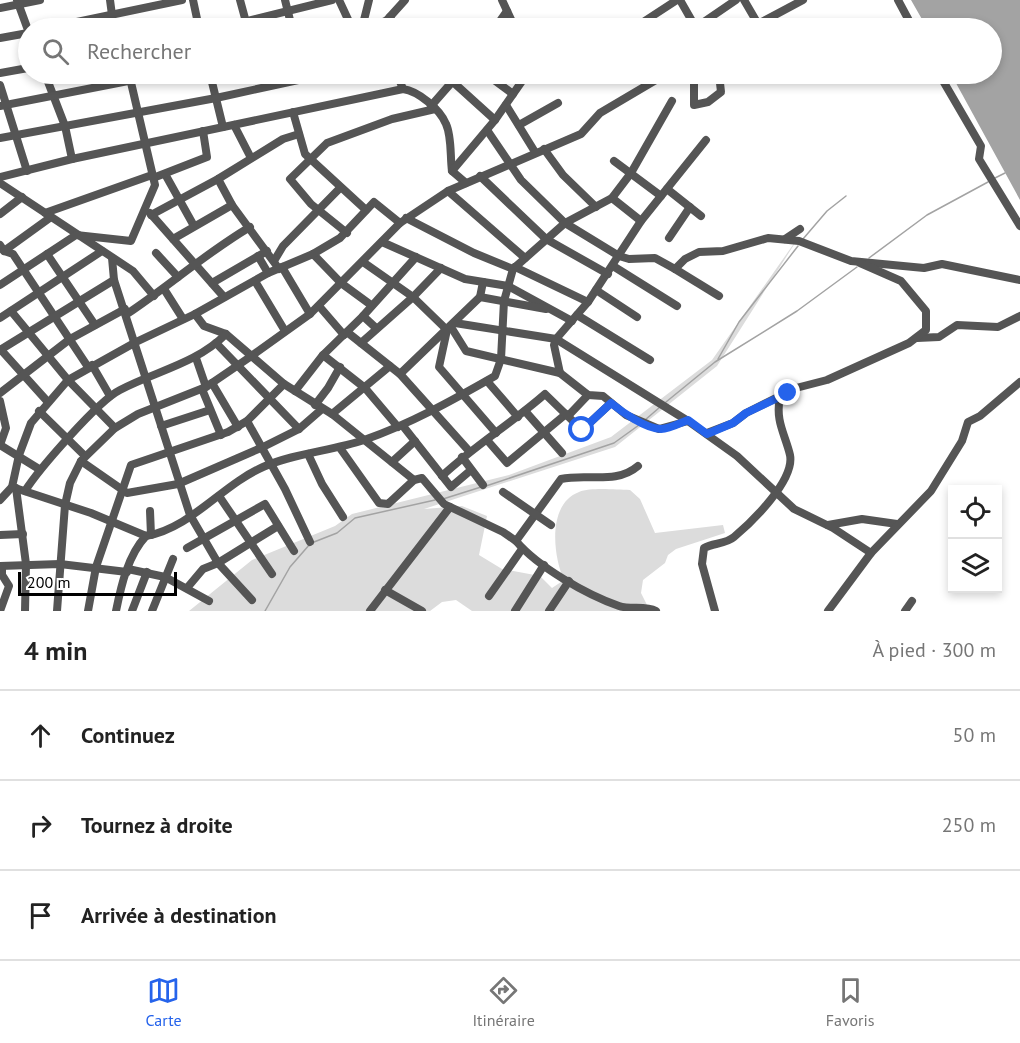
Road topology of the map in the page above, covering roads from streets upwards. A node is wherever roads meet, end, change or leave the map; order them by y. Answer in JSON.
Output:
{"nodes":[{"id":1,"x":40,"y":0,"type":"edge"},
{"id":2,"x":110,"y":0,"type":"edge"},
{"id":3,"x":182,"y":0,"type":"edge"},
{"id":4,"x":193,"y":0,"type":"edge"},
{"id":5,"x":240,"y":0,"type":"edge"},
{"id":6,"x":285,"y":0,"type":"edge"},
{"id":7,"x":332,"y":0,"type":"edge"},
{"id":8,"x":339,"y":0,"type":"edge"},
{"id":9,"x":369,"y":0,"type":"edge"},
{"id":10,"x":405,"y":0,"type":"edge"},
{"id":11,"x":501,"y":0,"type":"edge"},
{"id":12,"x":679,"y":0,"type":"edge"},
{"id":13,"x":736,"y":0,"type":"edge"},
{"id":14,"x":744,"y":0,"type":"edge"},
{"id":15,"x":803,"y":0,"type":"edge"},
{"id":16,"x":898,"y":0,"type":"edge"},
{"id":17,"x":18,"y":2,"type":"edge"},
{"id":18,"x":0,"y":8,"type":"edge"},
{"id":19,"x":288,"y":11,"type":"junction"},
{"id":20,"x":507,"y":11,"type":"junction"},
{"id":21,"x":112,"y":15,"type":"junction"},
{"id":22,"x":390,"y":17,"type":"edge"},
{"id":23,"x":24,"y":18,"type":"edge"},
{"id":24,"x":97,"y":18,"type":"edge"},
{"id":25,"x":198,"y":18,"type":"edge"},
{"id":26,"x":245,"y":18,"type":"edge"},
{"id":27,"x":261,"y":18,"type":"edge"},
{"id":28,"x":290,"y":18,"type":"edge"},
{"id":29,"x":347,"y":18,"type":"edge"},
{"id":30,"x":364,"y":18,"type":"edge"},
{"id":31,"x":502,"y":18,"type":"edge"},
{"id":32,"x":510,"y":18,"type":"edge"},
{"id":33,"x":650,"y":18,"type":"edge"},
{"id":34,"x":689,"y":18,"type":"edge"},
{"id":35,"x":710,"y":18,"type":"edge"},
{"id":36,"x":754,"y":18,"type":"edge"},
{"id":37,"x":769,"y":18,"type":"edge"},
{"id":38,"x":908,"y":18,"type":"edge"},
{"id":39,"x":18,"y":34,"type":"edge"},
{"id":40,"x":0,"y":38,"type":"edge"},
{"id":41,"x":18,"y":70,"type":"edge"},
{"id":42,"x":0,"y":73,"type":"edge"},
{"id":43,"x":49,"y":84,"type":"edge"},
{"id":44,"x":102,"y":84,"type":"edge"},
{"id":45,"x":131,"y":84,"type":"edge"},
{"id":46,"x":212,"y":84,"type":"edge"},
{"id":47,"x":280,"y":84,"type":"edge"},
{"id":48,"x":401,"y":84,"type":"edge"},
{"id":49,"x":451,"y":84,"type":"edge"},
{"id":50,"x":455,"y":84,"type":"edge"},
{"id":51,"x":500,"y":84,"type":"edge"},
{"id":52,"x":520,"y":84,"type":"edge"},
{"id":53,"x":649,"y":84,"type":"edge"},
{"id":54,"x":694,"y":84,"type":"edge"},
{"id":55,"x":720,"y":84,"type":"edge"},
{"id":56,"x":945,"y":84,"type":"edge"},
{"id":57,"x":0,"y":85,"type":"edge"},
{"id":58,"x":403,"y":89,"type":"junction"},
{"id":59,"x":513,"y":94,"type":"junction"},
{"id":60,"x":54,"y":96,"type":"junction"},
{"id":61,"x":216,"y":98,"type":"junction"},
{"id":62,"x":672,"y":101,"type":"dead end"},
{"id":63,"x":558,"y":103,"type":"dead end"},
{"id":64,"x":3,"y":105,"type":"edge"},
{"id":65,"x":506,"y":105,"type":"junction"},
{"id":66,"x":433,"y":108,"type":"junction"},
{"id":67,"x":137,"y":112,"type":"junction"},
{"id":68,"x":293,"y":112,"type":"junction"},
{"id":69,"x":495,"y":120,"type":"junction"},
{"id":70,"x":234,"y":125,"type":"junction"},
{"id":71,"x":519,"y":125,"type":"junction"},
{"id":72,"x":65,"y":126,"type":"junction"},
{"id":73,"x":223,"y":127,"type":"junction"},
{"id":74,"x":487,"y":130,"type":"junction"},
{"id":75,"x":203,"y":131,"type":"junction"},
{"id":76,"x":17,"y":134,"type":"junction"},
{"id":77,"x":299,"y":134,"type":"junction"},
{"id":78,"x":0,"y":138,"type":"edge"},
{"id":79,"x":706,"y":140,"type":"dead end"},
{"id":80,"x":145,"y":144,"type":"junction"},
{"id":81,"x":544,"y":149,"type":"junction"},
{"id":82,"x":535,"y":152,"type":"junction"},
{"id":83,"x":251,"y":158,"type":"junction"},
{"id":84,"x":72,"y":159,"type":"junction"},
{"id":85,"x":311,"y":160,"type":"junction"},
{"id":86,"x":614,"y":161,"type":"dead end"},
{"id":87,"x":508,"y":163,"type":"junction"},
{"id":88,"x":27,"y":171,"type":"junction"},
{"id":89,"x":452,"y":171,"type":"junction"},
{"id":90,"x":631,"y":173,"type":"junction"},
{"id":91,"x":165,"y":174,"type":"junction"},
{"id":92,"x":480,"y":176,"type":"junction"},
{"id":93,"x":0,"y":177,"type":"edge"},
{"id":94,"x":153,"y":177,"type":"junction"},
{"id":95,"x":218,"y":179,"type":"junction"},
{"id":96,"x":466,"y":183,"type":"junction"},
{"id":97,"x":2,"y":187,"type":"edge"},
{"id":98,"x":340,"y":188,"type":"junction"},
{"id":99,"x":667,"y":189,"type":"junction"},
{"id":100,"x":448,"y":191,"type":"junction"},
{"id":101,"x":661,"y":196,"type":"junction"},
{"id":102,"x":22,"y":197,"type":"junction"},
{"id":103,"x":612,"y":198,"type":"junction"},
{"id":104,"x":179,"y":200,"type":"junction"},
{"id":105,"x":232,"y":205,"type":"junction"},
{"id":106,"x":146,"y":206,"type":"junction"},
{"id":107,"x":596,"y":207,"type":"junction"},
{"id":108,"x":690,"y":207,"type":"junction"},
{"id":109,"x":319,"y":210,"type":"junction"},
{"id":110,"x":366,"y":210,"type":"junction"},
{"id":111,"x":0,"y":214,"type":"edge"},
{"id":112,"x":48,"y":215,"type":"junction"},
{"id":113,"x":151,"y":215,"type":"junction"},
{"id":114,"x":701,"y":216,"type":"dead end"},
{"id":115,"x":403,"y":221,"type":"junction"},
{"id":116,"x":641,"y":221,"type":"junction"},
{"id":117,"x":565,"y":223,"type":"junction"},
{"id":118,"x":194,"y":226,"type":"junction"},
{"id":119,"x":1020,"y":226,"type":"edge"},
{"id":120,"x":250,"y":227,"type":"junction"},
{"id":121,"x":800,"y":229,"type":"dead end"},
{"id":122,"x":347,"y":233,"type":"junction"},
{"id":123,"x":76,"y":235,"type":"junction"},
{"id":124,"x":669,"y":237,"type":"dead end"},
{"id":125,"x":173,"y":239,"type":"junction"},
{"id":126,"x":546,"y":239,"type":"junction"},
{"id":127,"x":785,"y":239,"type":"junction"},
{"id":128,"x":382,"y":242,"type":"junction"},
{"id":129,"x":2,"y":248,"type":"edge"},
{"id":130,"x":102,"y":251,"type":"junction"},
{"id":131,"x":267,"y":251,"type":"junction"},
{"id":132,"x":156,"y":253,"type":"dead end"},
{"id":133,"x":47,"y":254,"type":"junction"},
{"id":134,"x":313,"y":254,"type":"junction"},
{"id":135,"x":258,"y":256,"type":"junction"},
{"id":136,"x":416,"y":256,"type":"junction"},
{"id":137,"x":619,"y":256,"type":"junction"},
{"id":138,"x":112,"y":258,"type":"junction"},
{"id":139,"x":525,"y":258,"type":"junction"},
{"id":140,"x":856,"y":261,"type":"junction"},
{"id":141,"x":363,"y":262,"type":"junction"},
{"id":142,"x":194,"y":263,"type":"junction"},
{"id":143,"x":278,"y":266,"type":"junction"},
{"id":144,"x":613,"y":266,"type":"junction"},
{"id":145,"x":441,"y":268,"type":"junction"},
{"id":146,"x":514,"y":268,"type":"junction"},
{"id":147,"x":23,"y":269,"type":"junction"},
{"id":148,"x":675,"y":269,"type":"junction"},
{"id":149,"x":268,"y":273,"type":"junction"},
{"id":150,"x":608,"y":274,"type":"junction"},
{"id":151,"x":63,"y":277,"type":"junction"},
{"id":152,"x":178,"y":277,"type":"junction"},
{"id":153,"x":114,"y":280,"type":"junction"},
{"id":154,"x":1020,"y":280,"type":"edge"},
{"id":155,"x":255,"y":281,"type":"junction"},
{"id":156,"x":483,"y":282,"type":"junction"},
{"id":157,"x":212,"y":283,"type":"junction"},
{"id":158,"x":341,"y":283,"type":"junction"},
{"id":159,"x":393,"y":283,"type":"junction"},
{"id":160,"x":0,"y":285,"type":"edge"},
{"id":161,"x":508,"y":286,"type":"junction"},
{"id":162,"x":164,"y":289,"type":"junction"},
{"id":163,"x":596,"y":290,"type":"junction"},
{"id":164,"x":39,"y":293,"type":"junction"},
{"id":165,"x":154,"y":296,"type":"junction"},
{"id":166,"x":719,"y":296,"type":"dead end"},
{"id":167,"x":224,"y":297,"type":"junction"},
{"id":168,"x":413,"y":297,"type":"junction"},
{"id":169,"x":480,"y":297,"type":"junction"},
{"id":170,"x":79,"y":301,"type":"junction"},
{"id":171,"x":504,"y":301,"type":"junction"},
{"id":172,"x":588,"y":302,"type":"junction"},
{"id":173,"x":371,"y":305,"type":"junction"},
{"id":174,"x":319,"y":306,"type":"junction"},
{"id":175,"x":677,"y":306,"type":"dead end"},
{"id":176,"x":10,"y":311,"type":"junction"},
{"id":177,"x":126,"y":311,"type":"junction"},
{"id":178,"x":554,"y":311,"type":"junction"},
{"id":179,"x":195,"y":314,"type":"junction"},
{"id":180,"x":310,"y":314,"type":"junction"},
{"id":181,"x":54,"y":316,"type":"junction"},
{"id":182,"x":363,"y":316,"type":"junction"},
{"id":183,"x":1020,"y":316,"type":"edge"},
{"id":184,"x":637,"y":317,"type":"dead end"},
{"id":185,"x":0,"y":318,"type":"edge"},
{"id":186,"x":575,"y":318,"type":"junction"},
{"id":187,"x":183,"y":319,"type":"junction"},
{"id":188,"x":95,"y":325,"type":"junction"},
{"id":189,"x":451,"y":327,"type":"junction"},
{"id":190,"x":376,"y":328,"type":"junction"},
{"id":191,"x":503,"y":331,"type":"junction"},
{"id":192,"x":285,"y":332,"type":"junction"},
{"id":193,"x":27,"y":333,"type":"junction"},
{"id":194,"x":345,"y":333,"type":"junction"},
{"id":195,"x":226,"y":334,"type":"junction"},
{"id":196,"x":917,"y":338,"type":"junction"},
{"id":197,"x":70,"y":339,"type":"junction"},
{"id":198,"x":556,"y":339,"type":"junction"},
{"id":199,"x":136,"y":342,"type":"junction"},
{"id":200,"x":216,"y":343,"type":"junction"},
{"id":201,"x":361,"y":343,"type":"junction"},
{"id":202,"x":0,"y":350,"type":"edge"},
{"id":203,"x":47,"y":355,"type":"junction"},
{"id":204,"x":323,"y":355,"type":"junction"},
{"id":205,"x":250,"y":357,"type":"junction"},
{"id":206,"x":196,"y":358,"type":"junction"},
{"id":207,"x":501,"y":359,"type":"junction"},
{"id":208,"x":650,"y":360,"type":"dead end"},
{"id":209,"x":90,"y":366,"type":"junction"},
{"id":210,"x":236,"y":366,"type":"junction"},
{"id":211,"x":390,"y":366,"type":"junction"},
{"id":212,"x":340,"y":367,"type":"junction"},
{"id":213,"x":560,"y":373,"type":"junction"},
{"id":214,"x":400,"y":374,"type":"junction"},
{"id":215,"x":25,"y":376,"type":"junction"},
{"id":216,"x":146,"y":379,"type":"junction"},
{"id":217,"x":68,"y":380,"type":"junction"},
{"id":218,"x":488,"y":381,"type":"junction"},
{"id":219,"x":1020,"y":382,"type":"edge"},
{"id":220,"x":284,"y":384,"type":"junction"},
{"id":221,"x":207,"y":386,"type":"junction"},
{"id":222,"x":365,"y":388,"type":"junction"},
{"id":223,"x":295,"y":391,"type":"junction"},
{"id":224,"x":0,"y":393,"type":"edge"},
{"id":225,"x":462,"y":393,"type":"junction"},
{"id":226,"x":588,"y":395,"type":"junction"},
{"id":227,"x":110,"y":396,"type":"junction"},
{"id":228,"x":780,"y":398,"type":"junction"},
{"id":229,"x":270,"y":399,"type":"junction"},
{"id":230,"x":47,"y":401,"type":"junction"},
{"id":231,"x":0,"y":402,"type":"edge"},
{"id":232,"x":611,"y":403,"type":"junction"},
{"id":233,"x":318,"y":407,"type":"junction"},
{"id":234,"x":155,"y":408,"type":"junction"},
{"id":235,"x":96,"y":410,"type":"junction"},
{"id":236,"x":210,"y":410,"type":"junction"},
{"id":237,"x":432,"y":410,"type":"junction"},
{"id":238,"x":39,"y":411,"type":"junction"},
{"id":239,"x":525,"y":411,"type":"junction"},
{"id":240,"x":332,"y":414,"type":"junction"},
{"id":241,"x":567,"y":415,"type":"junction"},
{"id":242,"x":518,"y":417,"type":"junction"},
{"id":243,"x":688,"y":420,"type":"junction"},
{"id":244,"x":247,"y":421,"type":"junction"},
{"id":245,"x":161,"y":426,"type":"junction"},
{"id":246,"x":238,"y":427,"type":"junction"},
{"id":247,"x":401,"y":427,"type":"junction"},
{"id":248,"x":115,"y":428,"type":"junction"},
{"id":249,"x":299,"y":429,"type":"junction"},
{"id":250,"x":496,"y":433,"type":"junction"},
{"id":251,"x":544,"y":433,"type":"junction"},
{"id":252,"x":707,"y":434,"type":"junction"},
{"id":253,"x":221,"y":435,"type":"junction"},
{"id":254,"x":69,"y":440,"type":"junction"},
{"id":255,"x":364,"y":440,"type":"junction"},
{"id":256,"x":487,"y":440,"type":"junction"},
{"id":257,"x":414,"y":441,"type":"junction"},
{"id":258,"x":0,"y":445,"type":"edge"},
{"id":259,"x":263,"y":447,"type":"junction"},
{"id":260,"x":340,"y":448,"type":"junction"},
{"id":261,"x":469,"y":451,"type":"junction"},
{"id":262,"x":169,"y":453,"type":"junction"},
{"id":263,"x":562,"y":453,"type":"dead end"},
{"id":264,"x":308,"y":454,"type":"junction"},
{"id":265,"x":19,"y":455,"type":"junction"},
{"id":266,"x":462,"y":457,"type":"junction"},
{"id":267,"x":83,"y":459,"type":"junction"},
{"id":268,"x":392,"y":462,"type":"junction"},
{"id":269,"x":271,"y":464,"type":"junction"},
{"id":270,"x":638,"y":466,"type":"dead end"},
{"id":271,"x":39,"y":469,"type":"junction"},
{"id":272,"x":471,"y":470,"type":"junction"},
{"id":273,"x":442,"y":476,"type":"junction"},
{"id":274,"x":414,"y":480,"type":"junction"},
{"id":275,"x":0,"y":484,"type":"edge"},
{"id":276,"x":178,"y":484,"type":"junction"},
{"id":277,"x":483,"y":485,"type":"dead end"},
{"id":278,"x":12,"y":489,"type":"junction"},
{"id":279,"x":25,"y":491,"type":"junction"},
{"id":280,"x":123,"y":492,"type":"junction"},
{"id":281,"x":503,"y":492,"type":"dead end"},
{"id":282,"x":776,"y":492,"type":"junction"},
{"id":283,"x":219,"y":496,"type":"junction"},
{"id":284,"x":0,"y":500,"type":"edge"},
{"id":285,"x":65,"y":505,"type":"junction"},
{"id":286,"x":447,"y":505,"type":"junction"},
{"id":287,"x":150,"y":511,"type":"dead end"},
{"id":288,"x":535,"y":513,"type":"junction"},
{"id":289,"x":190,"y":515,"type":"junction"},
{"id":290,"x":343,"y":517,"type":"dead end"},
{"id":291,"x":111,"y":521,"type":"junction"},
{"id":292,"x":236,"y":521,"type":"junction"},
{"id":293,"x":897,"y":524,"type":"junction"},
{"id":294,"x":551,"y":525,"type":"dead end"},
{"id":295,"x":828,"y":525,"type":"junction"},
{"id":296,"x":278,"y":526,"type":"junction"},
{"id":297,"x":23,"y":534,"type":"junction"},
{"id":298,"x":0,"y":535,"type":"edge"},
{"id":299,"x":148,"y":535,"type":"junction"},
{"id":300,"x":204,"y":538,"type":"junction"},
{"id":301,"x":516,"y":541,"type":"junction"},
{"id":302,"x":310,"y":542,"type":"dead end"},
{"id":303,"x":251,"y":543,"type":"junction"},
{"id":304,"x":187,"y":548,"type":"dead end"},
{"id":305,"x":522,"y":549,"type":"junction"},
{"id":306,"x":294,"y":551,"type":"dead end"},
{"id":307,"x":871,"y":553,"type":"junction"},
{"id":308,"x":173,"y":558,"type":"dead end"},
{"id":309,"x":219,"y":563,"type":"junction"},
{"id":310,"x":26,"y":564,"type":"junction"},
{"id":311,"x":60,"y":564,"type":"junction"},
{"id":312,"x":544,"y":565,"type":"junction"},
{"id":313,"x":1,"y":566,"type":"edge"},
{"id":314,"x":96,"y":567,"type":"junction"},
{"id":315,"x":127,"y":570,"type":"junction"},
{"id":316,"x":147,"y":572,"type":"junction"},
{"id":317,"x":272,"y":574,"type":"dead end"},
{"id":318,"x":165,"y":577,"type":"junction"},
{"id":319,"x":569,"y":581,"type":"junction"},
{"id":320,"x":188,"y":588,"type":"junction"},
{"id":321,"x":385,"y":590,"type":"junction"},
{"id":322,"x":489,"y":596,"type":"dead end"},
{"id":323,"x":209,"y":600,"type":"dead end"},
{"id":324,"x":252,"y":600,"type":"dead end"},
{"id":325,"x":912,"y":601,"type":"dead end"},
{"id":326,"x":0,"y":611,"type":"edge"},
{"id":327,"x":25,"y":611,"type":"edge"},
{"id":328,"x":57,"y":611,"type":"edge"},
{"id":329,"x":88,"y":611,"type":"edge"},
{"id":330,"x":116,"y":611,"type":"edge"},
{"id":331,"x":132,"y":611,"type":"edge"},
{"id":332,"x":152,"y":611,"type":"edge"},
{"id":333,"x":370,"y":611,"type":"edge"},
{"id":334,"x":422,"y":611,"type":"edge"},
{"id":335,"x":516,"y":611,"type":"edge"},
{"id":336,"x":549,"y":611,"type":"edge"},
{"id":337,"x":656,"y":611,"type":"edge"},
{"id":338,"x":715,"y":611,"type":"edge"},
{"id":339,"x":828,"y":611,"type":"edge"},
{"id":340,"x":905,"y":611,"type":"edge"}],
"edges":[{"from":1,"to":17,"type":"street"},
{"from":2,"to":21,"type":"street"},
{"from":3,"to":21,"type":"street"},
{"from":4,"to":25,"type":"street"},
{"from":5,"to":26,"type":"street"},
{"from":6,"to":19,"type":"street"},
{"from":7,"to":19,"type":"street"},
{"from":8,"to":29,"type":"street"},
{"from":9,"to":30,"type":"street"},
{"from":10,"to":22,"type":"street"},
{"from":11,"to":20,"type":"street"},
{"from":12,"to":33,"type":"street"},
{"from":12,"to":34,"type":"street"},
{"from":13,"to":35,"type":"street"},
{"from":14,"to":36,"type":"street"},
{"from":15,"to":37,"type":"street"},
{"from":16,"to":38,"type":"street"},
{"from":17,"to":18,"type":"street"},
{"from":17,"to":23,"type":"street"},
{"from":19,"to":27,"type":"street"},
{"from":19,"to":28,"type":"street"},
{"from":20,"to":31,"type":"street"},
{"from":20,"to":32,"type":"street"},
{"from":21,"to":24,"type":"street"},
{"from":39,"to":40,"type":"street"},
{"from":41,"to":42,"type":"street"},
{"from":43,"to":60,"type":"street"},
{"from":44,"to":60,"type":"street"},
{"from":45,"to":67,"type":"street"},
{"from":46,"to":61,"type":"street"},
{"from":47,"to":61,"type":"street"},
{"from":48,"to":58,"type":"street"},
{"from":49,"to":66,"type":"street"},
{"from":50,"to":69,"type":"street"},
{"from":51,"to":59,"type":"street"},
{"from":52,"to":59,"type":"street"},
{"from":53,"to":81,"type":"street"},
{"from":54,"to":55,"type":"street"},
{"from":56,"to":119,"type":"street"},
{"from":57,"to":64,"type":"street"},
{"from":58,"to":66,"type":"street"},
{"from":58,"to":68,"type":"street"},
{"from":59,"to":65,"type":"street"},
{"from":60,"to":64,"type":"street"},
{"from":60,"to":72,"type":"street"},
{"from":61,"to":67,"type":"street"},
{"from":61,"to":73,"type":"street"},
{"from":62,"to":90,"type":"street"},
{"from":63,"to":71,"type":"street"},
{"from":64,"to":76,"type":"street"},
{"from":65,"to":69,"type":"street"},
{"from":65,"to":71,"type":"street"},
{"from":66,"to":85,"type":"street"},
{"from":66,"to":89,"type":"street"},
{"from":67,"to":72,"type":"street"},
{"from":67,"to":80,"type":"street"},
{"from":68,"to":70,"type":"street"},
{"from":68,"to":77,"type":"street"},
{"from":69,"to":74,"type":"street"},
{"from":70,"to":73,"type":"street"},
{"from":70,"to":83,"type":"street"},
{"from":71,"to":82,"type":"street"},
{"from":72,"to":76,"type":"street"},
{"from":72,"to":84,"type":"street"},
{"from":73,"to":75,"type":"street"},
{"from":74,"to":87,"type":"street"},
{"from":74,"to":89,"type":"street"},
{"from":75,"to":80,"type":"street"},
{"from":75,"to":91,"type":"street"},
{"from":76,"to":78,"type":"street"},
{"from":76,"to":88,"type":"street"},
{"from":77,"to":83,"type":"street"},
{"from":77,"to":85,"type":"street"},
{"from":79,"to":99,"type":"street"},
{"from":80,"to":84,"type":"street"},
{"from":80,"to":94,"type":"street"},
{"from":81,"to":82,"type":"street"},
{"from":81,"to":107,"type":"street"},
{"from":82,"to":87,"type":"street"},
{"from":83,"to":95,"type":"street"},
{"from":84,"to":88,"type":"street"},
{"from":85,"to":98,"type":"street"},
{"from":85,"to":109,"type":"street"},
{"from":86,"to":90,"type":"street"},
{"from":87,"to":92,"type":"street"},
{"from":87,"to":117,"type":"street"},
{"from":88,"to":93,"type":"street"},
{"from":89,"to":96,"type":"street"},
{"from":90,"to":101,"type":"street"},
{"from":90,"to":103,"type":"street"},
{"from":91,"to":94,"type":"street"},
{"from":91,"to":104,"type":"street"},
{"from":92,"to":96,"type":"street"},
{"from":92,"to":126,"type":"street"},
{"from":94,"to":106,"type":"street"},
{"from":94,"to":112,"type":"street"},
{"from":95,"to":104,"type":"street"},
{"from":95,"to":105,"type":"street"},
{"from":96,"to":100,"type":"street"},
{"from":97,"to":102,"type":"street"},
{"from":98,"to":109,"type":"street"},
{"from":98,"to":110,"type":"street"},
{"from":99,"to":101,"type":"street"},
{"from":99,"to":108,"type":"street"},
{"from":100,"to":115,"type":"street"},
{"from":100,"to":139,"type":"street"},
{"from":101,"to":116,"type":"street"},
{"from":102,"to":111,"type":"street"},
{"from":102,"to":112,"type":"street"},
{"from":103,"to":107,"type":"street"},
{"from":103,"to":116,"type":"street"},
{"from":104,"to":113,"type":"street"},
{"from":104,"to":118,"type":"street"},
{"from":105,"to":118,"type":"street"},
{"from":105,"to":120,"type":"street"},
{"from":106,"to":113,"type":"street"},
{"from":106,"to":123,"type":"street"},
{"from":107,"to":117,"type":"street"},
{"from":108,"to":114,"type":"street"},
{"from":108,"to":124,"type":"street"},
{"from":109,"to":122,"type":"street"},
{"from":109,"to":143,"type":"street"},
{"from":110,"to":115,"type":"street"},
{"from":110,"to":122,"type":"street"},
{"from":112,"to":123,"type":"street"},
{"from":112,"to":129,"type":"street"},
{"from":113,"to":125,"type":"street"},
{"from":115,"to":128,"type":"street"},
{"from":115,"to":146,"type":"street"},
{"from":116,"to":137,"type":"street"},
{"from":117,"to":126,"type":"street"},
{"from":117,"to":137,"type":"street"},
{"from":118,"to":125,"type":"street"},
{"from":120,"to":131,"type":"street"},
{"from":120,"to":142,"type":"street"},
{"from":121,"to":127,"type":"street"},
{"from":122,"to":134,"type":"street"},
{"from":123,"to":130,"type":"street"},
{"from":123,"to":133,"type":"street"},
{"from":125,"to":142,"type":"street"},
{"from":126,"to":139,"type":"street"},
{"from":126,"to":150,"type":"street"},
{"from":127,"to":140,"type":"street"},
{"from":127,"to":148,"type":"street"},
{"from":128,"to":136,"type":"street"},
{"from":128,"to":141,"type":"street"},
{"from":129,"to":147,"type":"street"},
{"from":130,"to":138,"type":"street"},
{"from":130,"to":151,"type":"street"},
{"from":131,"to":135,"type":"street"},
{"from":131,"to":143,"type":"street"},
{"from":132,"to":152,"type":"street"},
{"from":133,"to":147,"type":"street"},
{"from":133,"to":151,"type":"street"},
{"from":134,"to":143,"type":"street"},
{"from":134,"to":158,"type":"street"},
{"from":135,"to":149,"type":"street"},
{"from":135,"to":157,"type":"street"},
{"from":136,"to":145,"type":"street"},
{"from":136,"to":159,"type":"street"},
{"from":137,"to":144,"type":"street"},
{"from":137,"to":148,"type":"street"},
{"from":138,"to":153,"type":"street"},
{"from":138,"to":165,"type":"street"},
{"from":139,"to":146,"type":"street"},
{"from":140,"to":154,"type":"street"},
{"from":140,"to":196,"type":"street"},
{"from":141,"to":158,"type":"street"},
{"from":141,"to":159,"type":"street"},
{"from":142,"to":152,"type":"street"},
{"from":142,"to":157,"type":"street"},
{"from":143,"to":149,"type":"street"},
{"from":143,"to":180,"type":"street"},
{"from":144,"to":150,"type":"street"},
{"from":144,"to":175,"type":"street"},
{"from":145,"to":156,"type":"street"},
{"from":145,"to":168,"type":"street"},
{"from":146,"to":161,"type":"street"},
{"from":146,"to":172,"type":"street"},
{"from":147,"to":160,"type":"street"},
{"from":147,"to":164,"type":"street"},
{"from":148,"to":166,"type":"street"},
{"from":149,"to":155,"type":"street"},
{"from":150,"to":163,"type":"street"},
{"from":151,"to":164,"type":"street"},
{"from":151,"to":170,"type":"street"},
{"from":152,"to":162,"type":"street"},
{"from":153,"to":170,"type":"street"},
{"from":153,"to":177,"type":"street"},
{"from":155,"to":167,"type":"street"},
{"from":155,"to":192,"type":"street"},
{"from":156,"to":161,"type":"street"},
{"from":156,"to":169,"type":"street"},
{"from":157,"to":167,"type":"street"},
{"from":158,"to":173,"type":"street"},
{"from":158,"to":174,"type":"street"},
{"from":159,"to":168,"type":"street"},
{"from":159,"to":173,"type":"street"},
{"from":161,"to":171,"type":"street"},
{"from":161,"to":178,"type":"street"},
{"from":162,"to":165,"type":"street"},
{"from":162,"to":187,"type":"street"},
{"from":163,"to":172,"type":"street"},
{"from":163,"to":184,"type":"street"},
{"from":164,"to":176,"type":"street"},
{"from":164,"to":181,"type":"street"},
{"from":165,"to":177,"type":"street"},
{"from":167,"to":179,"type":"street"},
{"from":168,"to":189,"type":"street"},
{"from":168,"to":190,"type":"street"},
{"from":169,"to":171,"type":"street"},
{"from":169,"to":189,"type":"street"},
{"from":170,"to":181,"type":"street"},
{"from":170,"to":188,"type":"street"},
{"from":171,"to":178,"type":"street"},
{"from":171,"to":191,"type":"street"},
{"from":172,"to":186,"type":"street"},
{"from":173,"to":182,"type":"street"},
{"from":174,"to":180,"type":"street"},
{"from":174,"to":194,"type":"street"},
{"from":176,"to":185,"type":"street"},
{"from":176,"to":193,"type":"street"},
{"from":177,"to":188,"type":"street"},
{"from":177,"to":199,"type":"street"},
{"from":178,"to":186,"type":"street"},
{"from":179,"to":187,"type":"street"},
{"from":179,"to":195,"type":"street"},
{"from":180,"to":192,"type":"street"},
{"from":181,"to":193,"type":"street"},
{"from":181,"to":197,"type":"street"},
{"from":182,"to":190,"type":"street"},
{"from":182,"to":194,"type":"street"},
{"from":183,"to":196,"type":"street"},
{"from":186,"to":198,"type":"street"},
{"from":186,"to":208,"type":"street"},
{"from":187,"to":199,"type":"street"},
{"from":188,"to":197,"type":"street"},
{"from":189,"to":191,"type":"street"},
{"from":189,"to":207,"type":"street"},
{"from":189,"to":214,"type":"street"},
{"from":189,"to":225,"type":"street"},
{"from":190,"to":201,"type":"street"},
{"from":191,"to":198,"type":"street"},
{"from":191,"to":207,"type":"street"},
{"from":192,"to":205,"type":"street"},
{"from":193,"to":202,"type":"street"},
{"from":193,"to":203,"type":"street"},
{"from":194,"to":201,"type":"street"},
{"from":194,"to":204,"type":"street"},
{"from":195,"to":200,"type":"street"},
{"from":195,"to":205,"type":"street"},
{"from":196,"to":228,"type":"street"},
{"from":197,"to":203,"type":"street"},
{"from":197,"to":209,"type":"street"},
{"from":198,"to":213,"type":"street"},
{"from":198,"to":243,"type":"street"},
{"from":199,"to":209,"type":"street"},
{"from":199,"to":216,"type":"street"},
{"from":200,"to":206,"type":"street"},
{"from":200,"to":210,"type":"street"},
{"from":201,"to":211,"type":"street"},
{"from":202,"to":215,"type":"street"},
{"from":203,"to":215,"type":"street"},
{"from":203,"to":217,"type":"street"},
{"from":204,"to":212,"type":"street"},
{"from":204,"to":223,"type":"street"},
{"from":205,"to":210,"type":"street"},
{"from":205,"to":220,"type":"street"},
{"from":206,"to":216,"type":"street"},
{"from":206,"to":221,"type":"street"},
{"from":207,"to":213,"type":"street"},
{"from":207,"to":218,"type":"street"},
{"from":209,"to":217,"type":"street"},
{"from":209,"to":227,"type":"street"},
{"from":210,"to":221,"type":"street"},
{"from":210,"to":229,"type":"street"},
{"from":211,"to":214,"type":"street"},
{"from":211,"to":222,"type":"street"},
{"from":212,"to":222,"type":"street"},
{"from":212,"to":233,"type":"street"},
{"from":213,"to":226,"type":"street"},
{"from":214,"to":237,"type":"street"},
{"from":215,"to":224,"type":"street"},
{"from":215,"to":230,"type":"street"},
{"from":216,"to":227,"type":"street"},
{"from":216,"to":234,"type":"street"},
{"from":217,"to":230,"type":"street"},
{"from":217,"to":235,"type":"street"},
{"from":218,"to":225,"type":"street"},
{"from":218,"to":242,"type":"street"},
{"from":219,"to":293,"type":"street"},
{"from":220,"to":223,"type":"street"},
{"from":220,"to":229,"type":"street"},
{"from":221,"to":234,"type":"street"},
{"from":221,"to":236,"type":"street"},
{"from":221,"to":246,"type":"street"},
{"from":222,"to":240,"type":"street"},
{"from":222,"to":247,"type":"street"},
{"from":223,"to":233,"type":"street"},
{"from":225,"to":237,"type":"street"},
{"from":225,"to":250,"type":"street"},
{"from":226,"to":232,"type":"street"},
{"from":226,"to":241,"type":"street"},
{"from":227,"to":235,"type":"street"},
{"from":228,"to":252,"type":"street"},
{"from":228,"to":282,"type":"street"},
{"from":229,"to":244,"type":"street"},
{"from":229,"to":249,"type":"street"},
{"from":230,"to":238,"type":"street"},
{"from":231,"to":258,"type":"street"},
{"from":232,"to":241,"type":"street"},
{"from":232,"to":243,"type":"street"},
{"from":233,"to":240,"type":"street"},
{"from":233,"to":249,"type":"street"},
{"from":234,"to":245,"type":"street"},
{"from":234,"to":248,"type":"street"},
{"from":235,"to":248,"type":"street"},
{"from":235,"to":254,"type":"street"},
{"from":236,"to":245,"type":"street"},
{"from":236,"to":253,"type":"street"},
{"from":237,"to":247,"type":"street"},
{"from":237,"to":261,"type":"street"},
{"from":238,"to":254,"type":"street"},
{"from":238,"to":265,"type":"street"},
{"from":239,"to":241,"type":"street"},
{"from":239,"to":242,"type":"street"},
{"from":239,"to":251,"type":"street"},
{"from":240,"to":255,"type":"street"},
{"from":241,"to":251,"type":"street"},
{"from":242,"to":250,"type":"street"},
{"from":243,"to":252,"type":"street"},
{"from":244,"to":246,"type":"street"},
{"from":244,"to":259,"type":"street"},
{"from":245,"to":262,"type":"street"},
{"from":246,"to":253,"type":"street"},
{"from":247,"to":255,"type":"street"},
{"from":247,"to":257,"type":"street"},
{"from":248,"to":267,"type":"street"},
{"from":249,"to":259,"type":"street"},
{"from":250,"to":256,"type":"street"},
{"from":251,"to":256,"type":"street"},
{"from":251,"to":263,"type":"street"},
{"from":252,"to":282,"type":"street"},
{"from":253,"to":262,"type":"street"},
{"from":254,"to":267,"type":"street"},
{"from":254,"to":271,"type":"street"},
{"from":255,"to":260,"type":"street"},
{"from":255,"to":268,"type":"street"},
{"from":256,"to":261,"type":"street"},
{"from":257,"to":268,"type":"street"},
{"from":257,"to":273,"type":"street"},
{"from":258,"to":265,"type":"street"},
{"from":259,"to":269,"type":"street"},
{"from":259,"to":276,"type":"street"},
{"from":260,"to":264,"type":"street"},
{"from":260,"to":274,"type":"street"},
{"from":261,"to":266,"type":"street"},
{"from":262,"to":276,"type":"street"},
{"from":262,"to":280,"type":"street"},
{"from":264,"to":269,"type":"street"},
{"from":264,"to":290,"type":"street"},
{"from":265,"to":271,"type":"street"},
{"from":265,"to":278,"type":"street"},
{"from":266,"to":272,"type":"street"},
{"from":266,"to":273,"type":"street"},
{"from":267,"to":280,"type":"street"},
{"from":267,"to":285,"type":"street"},
{"from":268,"to":274,"type":"street"},
{"from":269,"to":283,"type":"street"},
{"from":269,"to":302,"type":"street"},
{"from":270,"to":288,"type":"street"},
{"from":271,"to":279,"type":"street"},
{"from":272,"to":273,"type":"street"},
{"from":272,"to":277,"type":"street"},
{"from":274,"to":286,"type":"street"},
{"from":275,"to":278,"type":"street"},
{"from":276,"to":280,"type":"street"},
{"from":276,"to":289,"type":"street"},
{"from":278,"to":279,"type":"street"},
{"from":278,"to":284,"type":"street"},
{"from":278,"to":297,"type":"street"},
{"from":279,"to":285,"type":"street"},
{"from":280,"to":291,"type":"street"},
{"from":281,"to":288,"type":"street"},
{"from":282,"to":295,"type":"street"},
{"from":282,"to":338,"type":"street"},
{"from":283,"to":289,"type":"street"},
{"from":283,"to":292,"type":"street"},
{"from":285,"to":291,"type":"street"},
{"from":285,"to":311,"type":"street"},
{"from":286,"to":301,"type":"street"},
{"from":286,"to":321,"type":"street"},
{"from":287,"to":299,"type":"street"},
{"from":288,"to":294,"type":"street"},
{"from":288,"to":301,"type":"street"},
{"from":289,"to":299,"type":"street"},
{"from":289,"to":300,"type":"street"},
{"from":291,"to":299,"type":"street"},
{"from":291,"to":314,"type":"street"},
{"from":292,"to":296,"type":"street"},
{"from":292,"to":300,"type":"street"},
{"from":292,"to":303,"type":"street"},
{"from":293,"to":295,"type":"street"},
{"from":293,"to":307,"type":"street"},
{"from":295,"to":307,"type":"street"},
{"from":296,"to":303,"type":"street"},
{"from":296,"to":306,"type":"street"},
{"from":297,"to":298,"type":"street"},
{"from":297,"to":310,"type":"street"},
{"from":299,"to":315,"type":"street"},
{"from":300,"to":304,"type":"street"},
{"from":300,"to":309,"type":"street"},
{"from":301,"to":305,"type":"street"},
{"from":303,"to":309,"type":"street"},
{"from":303,"to":317,"type":"street"},
{"from":305,"to":312,"type":"street"},
{"from":305,"to":322,"type":"street"},
{"from":307,"to":339,"type":"street"},
{"from":308,"to":318,"type":"street"},
{"from":309,"to":320,"type":"street"},
{"from":309,"to":324,"type":"street"},
{"from":310,"to":311,"type":"street"},
{"from":310,"to":313,"type":"street"},
{"from":310,"to":327,"type":"street"},
{"from":311,"to":314,"type":"street"},
{"from":311,"to":328,"type":"street"},
{"from":312,"to":319,"type":"street"},
{"from":312,"to":335,"type":"street"},
{"from":313,"to":326,"type":"street"},
{"from":314,"to":315,"type":"street"},
{"from":314,"to":329,"type":"street"},
{"from":315,"to":316,"type":"street"},
{"from":315,"to":330,"type":"street"},
{"from":316,"to":318,"type":"street"},
{"from":316,"to":331,"type":"street"},
{"from":318,"to":320,"type":"street"},
{"from":318,"to":332,"type":"street"},
{"from":319,"to":336,"type":"street"},
{"from":319,"to":337,"type":"street"},
{"from":320,"to":323,"type":"street"},
{"from":321,"to":333,"type":"street"},
{"from":321,"to":334,"type":"street"},
{"from":325,"to":340,"type":"street"}]}
